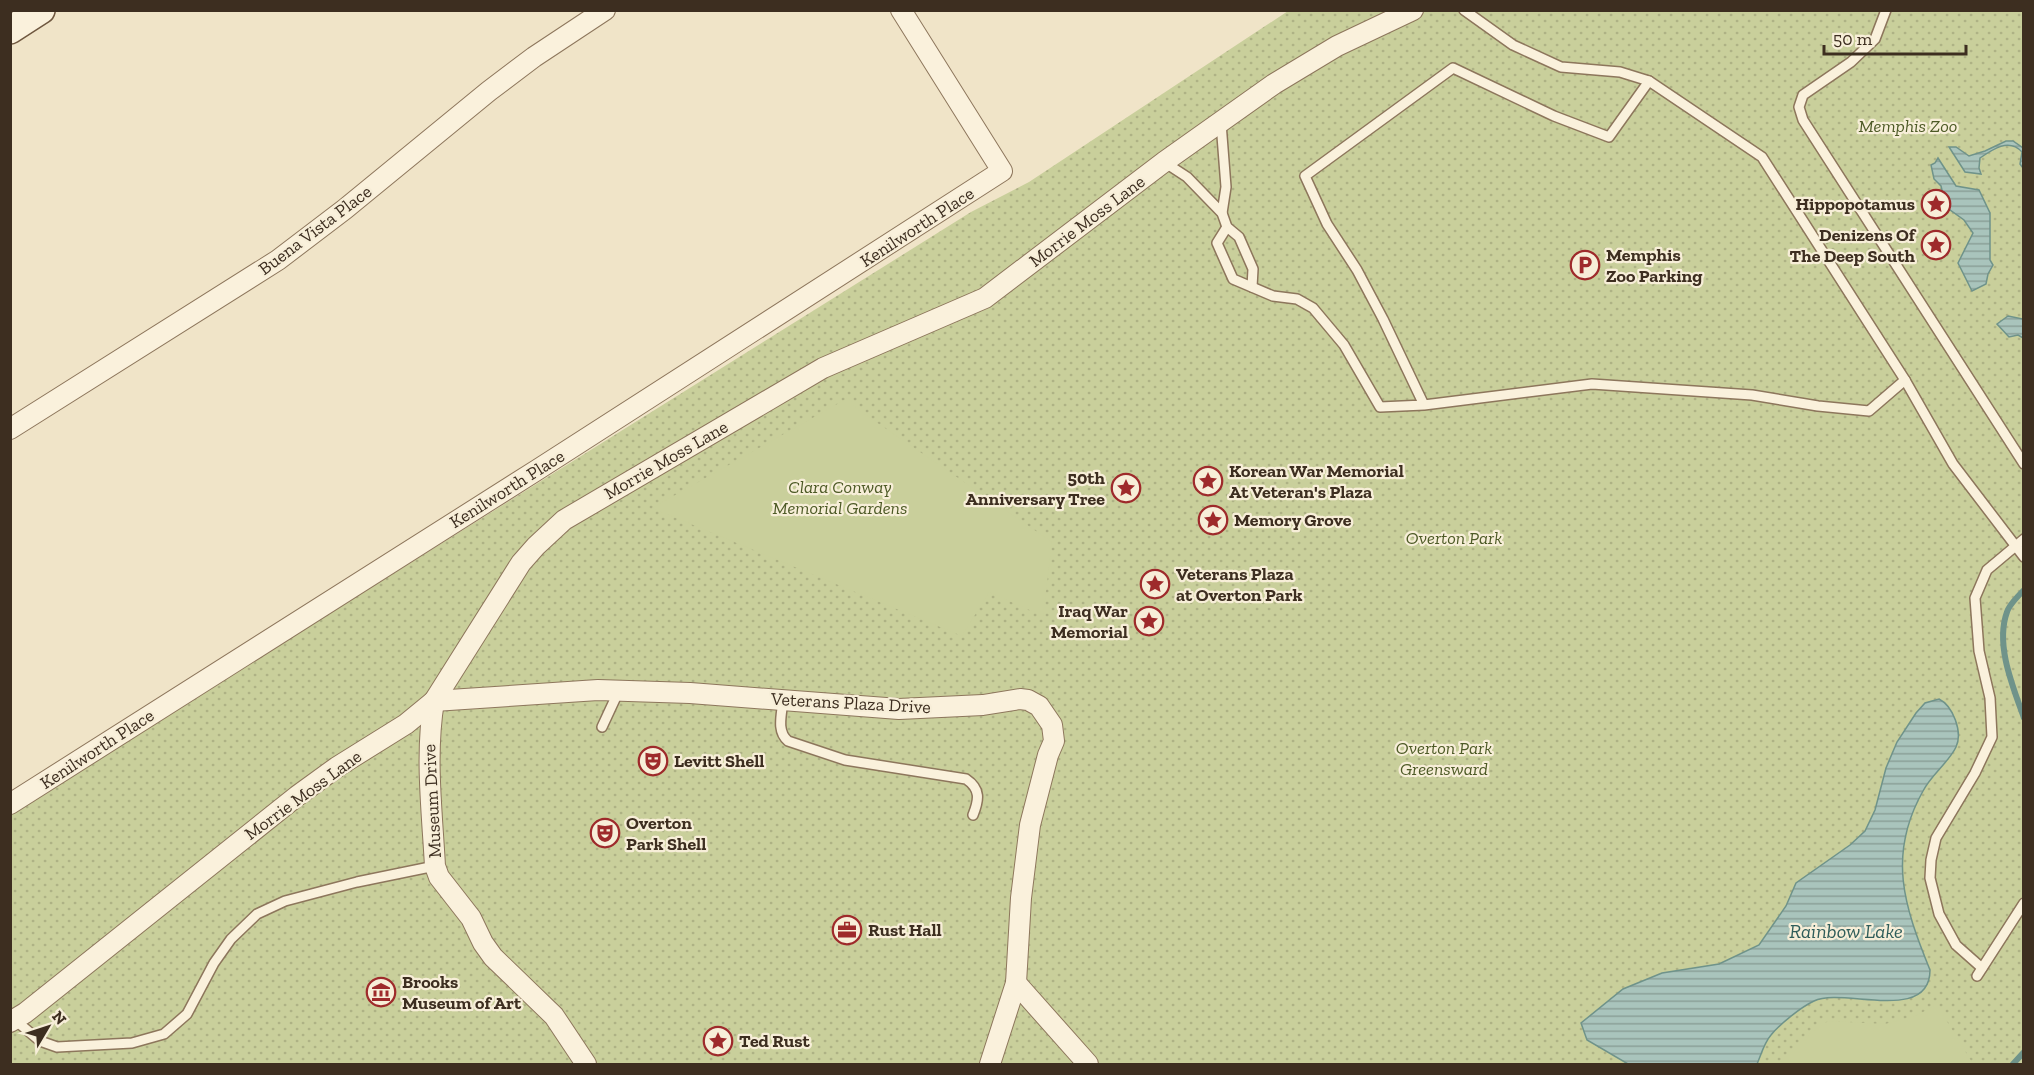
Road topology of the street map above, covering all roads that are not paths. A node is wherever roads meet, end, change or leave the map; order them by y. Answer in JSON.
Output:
{"nodes":[{"id":1,"x":605,"y":10,"type":"edge"},
{"id":2,"x":901,"y":10,"type":"edge"},
{"id":3,"x":1413,"y":10,"type":"edge"},
{"id":4,"x":1464,"y":10,"type":"edge"},
{"id":5,"x":1478,"y":10,"type":"edge"},
{"id":6,"x":1886,"y":10,"type":"edge"},
{"id":7,"x":39,"y":11,"type":"edge"},
{"id":8,"x":1480,"y":21,"type":"junction"},
{"id":9,"x":10,"y":30,"type":"edge"},
{"id":10,"x":1649,"y":81,"type":"junction"},
{"id":11,"x":1221,"y":121,"type":"junction"},
{"id":12,"x":1164,"y":162,"type":"junction"},
{"id":13,"x":1221,"y":213,"type":"junction"},
{"id":14,"x":1227,"y":227,"type":"junction"},
{"id":15,"x":1252,"y":287,"type":"junction"},
{"id":16,"x":1905,"y":380,"type":"junction"},
{"id":17,"x":1424,"y":405,"type":"junction"},
{"id":18,"x":10,"y":429,"type":"edge"},
{"id":19,"x":2024,"y":464,"type":"edge"},
{"id":20,"x":2019,"y":542,"type":"edge"},
{"id":21,"x":2024,"y":557,"type":"edge"},
{"id":22,"x":617,"y":690,"type":"junction"},
{"id":23,"x":434,"y":700,"type":"junction"},
{"id":24,"x":783,"y":700,"type":"junction"},
{"id":25,"x":602,"y":727,"type":"dead end"},
{"id":26,"x":10,"y":804,"type":"edge"},
{"id":27,"x":973,"y":815,"type":"dead end"},
{"id":28,"x":435,"y":866,"type":"junction"},
{"id":29,"x":2024,"y":903,"type":"edge"},
{"id":30,"x":1016,"y":982,"type":"junction"},
{"id":31,"x":13,"y":1021,"type":"edge"},
{"id":32,"x":586,"y":1065,"type":"edge"},
{"id":33,"x":990,"y":1065,"type":"edge"},
{"id":34,"x":1088,"y":1065,"type":"edge"}],
"edges":[{"from":1,"to":18,"type":"street","name":"Buena Vista Place"},
{"from":2,"to":26,"type":"street","name":"Kenilworth Place"},
{"from":3,"to":11,"type":"street","name":"Morrie Moss Lane"},
{"from":4,"to":8,"type":"lane"},
{"from":5,"to":8,"type":"lane"},
{"from":6,"to":19,"type":"lane"},
{"from":7,"to":9,"type":"main road"},
{"from":8,"to":10,"type":"lane"},
{"from":10,"to":16,"type":"lane"},
{"from":10,"to":17,"type":"lane"},
{"from":11,"to":12,"type":"street","name":"Morrie Moss Lane"},
{"from":11,"to":13,"type":"lane"},
{"from":12,"to":13,"type":"lane"},
{"from":12,"to":23,"type":"street","name":"Morrie Moss Lane"},
{"from":13,"to":14,"type":"lane"},
{"from":14,"to":15,"type":"lane"},
{"from":14,"to":15,"type":"lane"},
{"from":15,"to":17,"type":"lane"},
{"from":16,"to":17,"type":"lane"},
{"from":16,"to":20,"type":"lane"},
{"from":20,"to":21,"type":"lane"},
{"from":20,"to":29,"type":"lane"},
{"from":22,"to":23,"type":"street","name":"Veterans Plaza Drive"},
{"from":22,"to":24,"type":"street","name":"Veterans Plaza Drive"},
{"from":22,"to":25,"type":"lane"},
{"from":23,"to":28,"type":"street","name":"Museum Drive"},
{"from":23,"to":31,"type":"street","name":"Morrie Moss Lane"},
{"from":24,"to":27,"type":"lane"},
{"from":24,"to":30,"type":"street","name":"Veterans Plaza Drive"},
{"from":28,"to":31,"type":"lane"},
{"from":28,"to":32,"type":"street","name":"Museum Drive"},
{"from":30,"to":33,"type":"street","name":"Veterans Plaza Drive"},
{"from":30,"to":34,"type":"street"}]}
